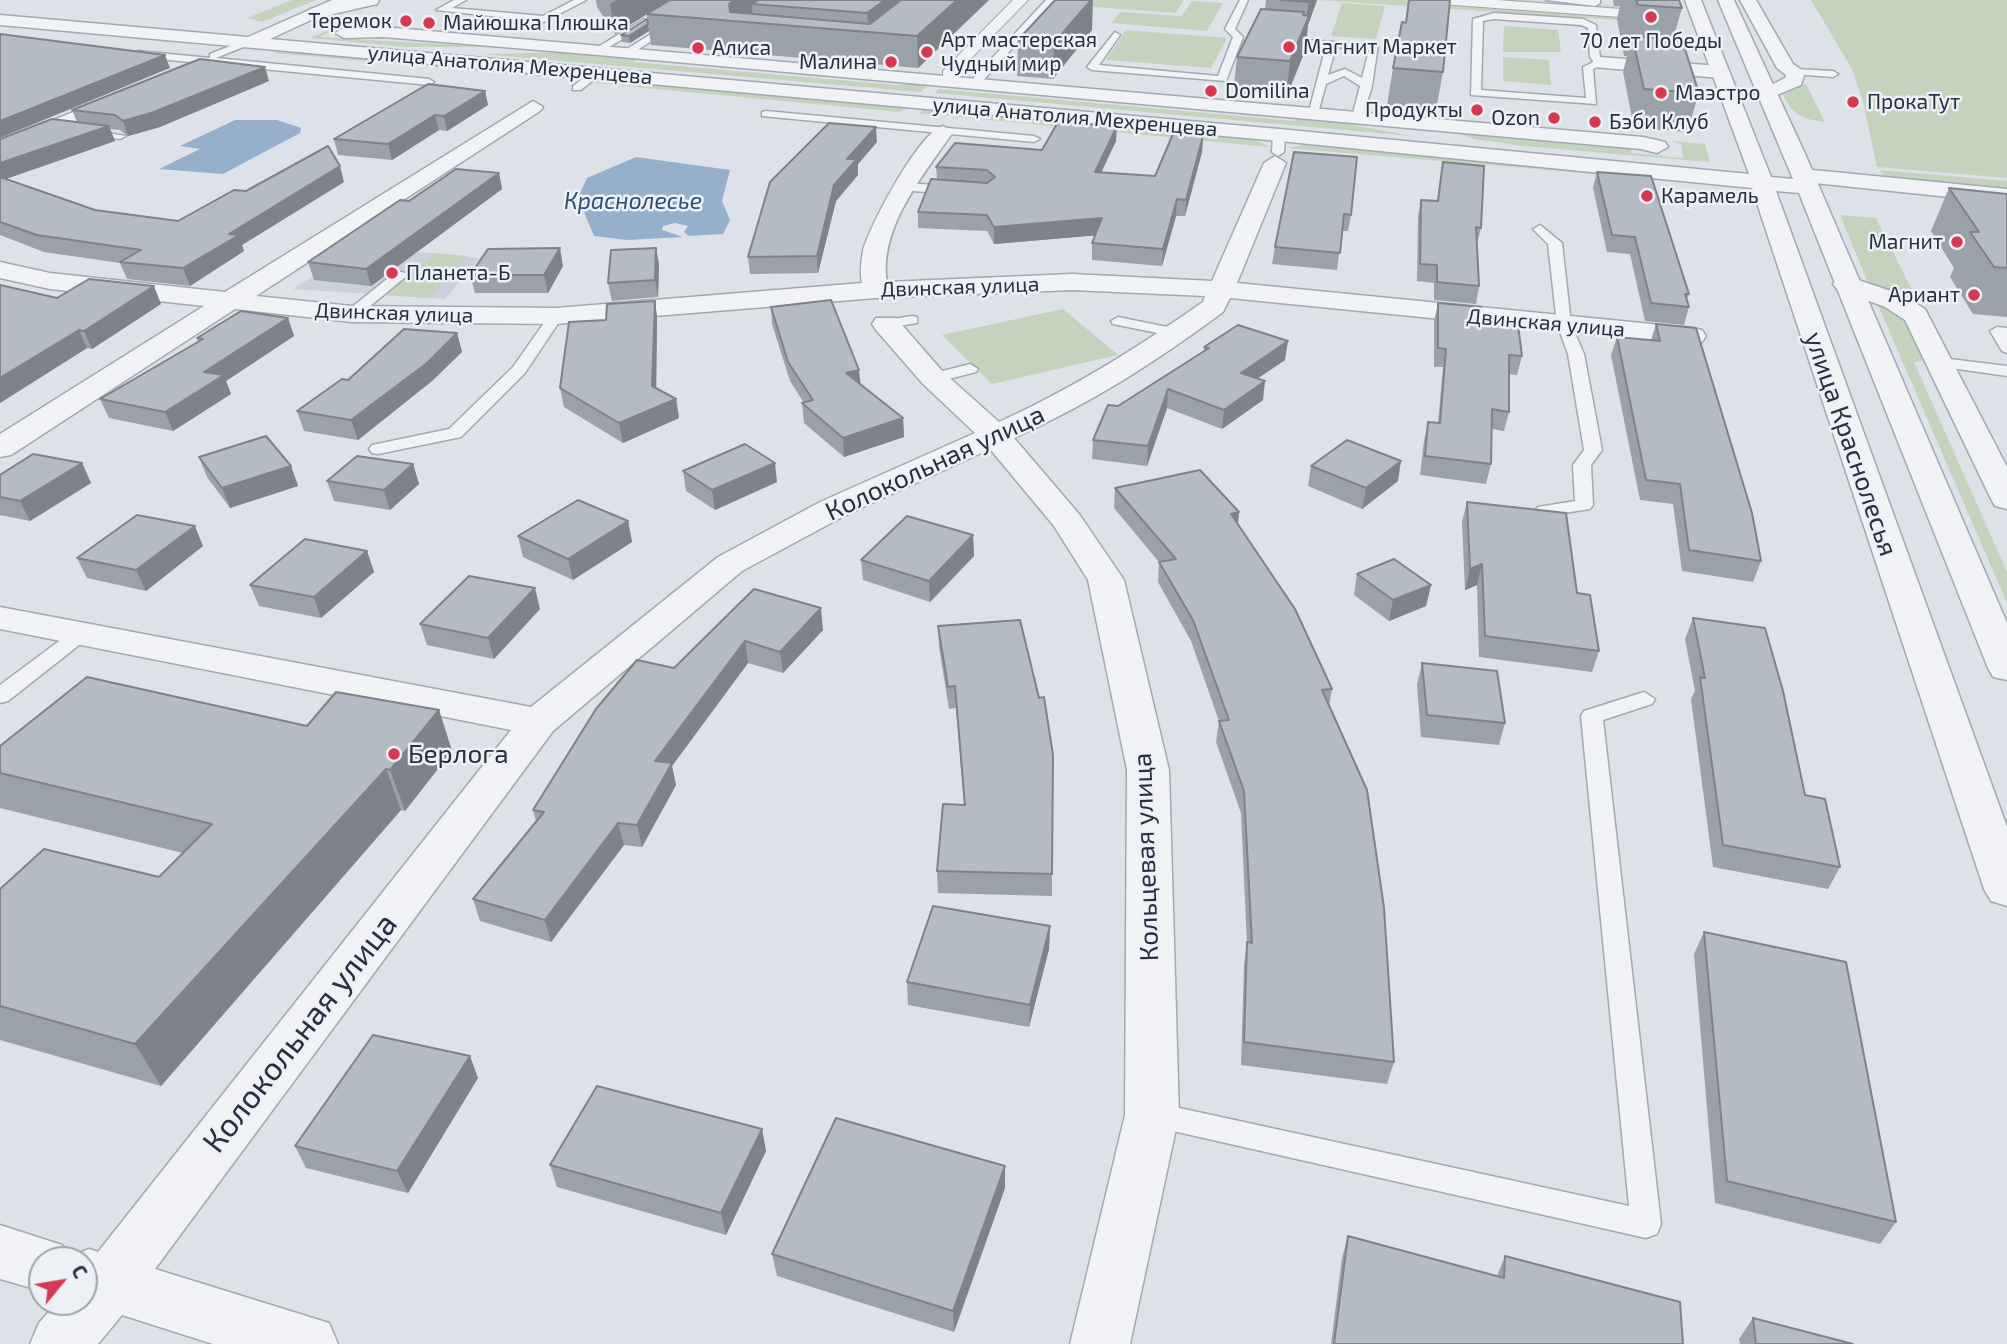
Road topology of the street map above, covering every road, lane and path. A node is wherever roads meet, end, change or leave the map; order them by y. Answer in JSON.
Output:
{"nodes":[{"id":1,"x":346,"y":0,"type":"edge"},
{"id":2,"x":371,"y":0,"type":"edge"},
{"id":3,"x":461,"y":0,"type":"edge"},
{"id":4,"x":581,"y":0,"type":"edge"},
{"id":5,"x":1021,"y":0,"type":"edge"},
{"id":6,"x":1051,"y":0,"type":"edge"},
{"id":7,"x":1244,"y":0,"type":"edge"},
{"id":8,"x":1440,"y":0,"type":"edge"},
{"id":9,"x":1550,"y":0,"type":"edge"},
{"id":10,"x":1595,"y":0,"type":"edge"},
{"id":11,"x":1693,"y":0,"type":"edge"},
{"id":12,"x":1726,"y":0,"type":"edge"},
{"id":13,"x":1748,"y":0,"type":"edge"},
{"id":14,"x":684,"y":4,"type":"edge"},
{"id":15,"x":710,"y":4,"type":"edge"},
{"id":16,"x":320,"y":6,"type":"edge"},
{"id":17,"x":1667,"y":16,"type":"dead end"},
{"id":18,"x":652,"y":17,"type":"edge"},
{"id":19,"x":0,"y":19,"type":"edge"},
{"id":20,"x":344,"y":33,"type":"dead end"},
{"id":21,"x":1115,"y":35,"type":"dead end"},
{"id":22,"x":245,"y":37,"type":"junction"},
{"id":23,"x":1238,"y":37,"type":"junction"},
{"id":24,"x":1250,"y":39,"type":"edge"},
{"id":25,"x":1264,"y":40,"type":"edge"},
{"id":26,"x":1332,"y":44,"type":"junction"},
{"id":27,"x":495,"y":46,"type":"junction"},
{"id":28,"x":428,"y":50,"type":"junction"},
{"id":29,"x":598,"y":50,"type":"junction"},
{"id":30,"x":627,"y":52,"type":"junction"},
{"id":31,"x":129,"y":54,"type":"edge"},
{"id":32,"x":210,"y":59,"type":"junction"},
{"id":33,"x":1600,"y":62,"type":"junction"},
{"id":34,"x":1720,"y":72,"type":"junction"},
{"id":35,"x":1796,"y":72,"type":"junction"},
{"id":36,"x":597,"y":73,"type":"junction"},
{"id":37,"x":948,"y":74,"type":"dead end"},
{"id":38,"x":1833,"y":74,"type":"dead end"},
{"id":39,"x":169,"y":79,"type":"edge"},
{"id":40,"x":429,"y":82,"type":"edge"},
{"id":41,"x":1321,"y":82,"type":"junction"},
{"id":42,"x":975,"y":83,"type":"junction"},
{"id":43,"x":1367,"y":86,"type":"junction"},
{"id":44,"x":576,"y":88,"type":"dead end"},
{"id":45,"x":143,"y":89,"type":"edge"},
{"id":46,"x":1765,"y":93,"type":"junction"},
{"id":47,"x":533,"y":107,"type":"dead end"},
{"id":48,"x":1312,"y":113,"type":"junction"},
{"id":49,"x":766,"y":114,"type":"dead end"},
{"id":50,"x":1358,"y":117,"type":"junction"},
{"id":51,"x":54,"y":128,"type":"junction"},
{"id":52,"x":943,"y":132,"type":"junction"},
{"id":53,"x":1459,"y":133,"type":"junction"},
{"id":54,"x":120,"y":136,"type":"edge"},
{"id":55,"x":1034,"y":139,"type":"dead end"},
{"id":56,"x":1479,"y":146,"type":"junction"},
{"id":57,"x":1657,"y":147,"type":"dead end"},
{"id":58,"x":0,"y":149,"type":"edge"},
{"id":59,"x":1277,"y":150,"type":"junction"},
{"id":60,"x":1760,"y":175,"type":"junction"},
{"id":61,"x":1805,"y":181,"type":"junction"},
{"id":62,"x":902,"y":187,"type":"junction"},
{"id":63,"x":975,"y":191,"type":"edge"},
{"id":64,"x":2007,"y":196,"type":"edge"},
{"id":65,"x":2007,"y":207,"type":"edge"},
{"id":66,"x":1540,"y":229,"type":"dead end"},
{"id":67,"x":0,"y":270,"type":"edge"},
{"id":68,"x":402,"y":274,"type":"dead end"},
{"id":69,"x":1846,"y":284,"type":"junction"},
{"id":70,"x":1218,"y":291,"type":"junction"},
{"id":71,"x":227,"y":302,"type":"junction"},
{"id":72,"x":891,"y":311,"type":"junction"},
{"id":73,"x":352,"y":314,"type":"junction"},
{"id":74,"x":556,"y":316,"type":"junction"},
{"id":75,"x":1118,"y":321,"type":"dead end"},
{"id":76,"x":1564,"y":324,"type":"junction"},
{"id":77,"x":1177,"y":332,"type":"junction"},
{"id":78,"x":2007,"y":332,"type":"edge"},
{"id":79,"x":1692,"y":336,"type":"edge"},
{"id":80,"x":2007,"y":348,"type":"edge"},
{"id":81,"x":1942,"y":363,"type":"junction"},
{"id":82,"x":2007,"y":371,"type":"edge"},
{"id":83,"x":997,"y":437,"type":"junction"},
{"id":84,"x":0,"y":448,"type":"edge"},
{"id":85,"x":378,"y":449,"type":"dead end"},
{"id":86,"x":2007,"y":499,"type":"edge"},
{"id":87,"x":1544,"y":511,"type":"edge"},
{"id":88,"x":0,"y":618,"type":"edge"},
{"id":89,"x":82,"y":634,"type":"junction"},
{"id":90,"x":2007,"y":668,"type":"edge"},
{"id":91,"x":0,"y":696,"type":"edge"},
{"id":92,"x":1644,"y":699,"type":"dead end"},
{"id":93,"x":539,"y":722,"type":"junction"},
{"id":94,"x":2007,"y":889,"type":"edge"},
{"id":95,"x":1152,"y":1115,"type":"junction"},
{"id":96,"x":0,"y":1252,"type":"edge"},
{"id":97,"x":28,"y":1260,"type":"edge"},
{"id":98,"x":98,"y":1279,"type":"edge"},
{"id":99,"x":76,"y":1316,"type":"edge"},
{"id":100,"x":60,"y":1344,"type":"edge"},
{"id":101,"x":308,"y":1344,"type":"edge"},
{"id":102,"x":1100,"y":1344,"type":"edge"}],
"edges":[{"from":1,"to":16,"type":"street"},
{"from":2,"to":16,"type":"street"},
{"from":3,"to":4,"type":"lane"},
{"from":5,"to":37,"type":"street"},
{"from":6,"to":42,"type":"lane"},
{"from":7,"to":23,"type":"lane"},
{"from":8,"to":17,"type":"street"},
{"from":9,"to":10,"type":"lane"},
{"from":11,"to":34,"type":"street","name":"улица Краснолесья"},
{"from":12,"to":46,"type":"street","name":"улица Краснолесья"},
{"from":13,"to":35,"type":"street"},
{"from":14,"to":15,"type":"lane"},
{"from":15,"to":30,"type":"lane"},
{"from":16,"to":22,"type":"street"},
{"from":18,"to":29,"type":"lane"},
{"from":19,"to":22,"type":"street","name":"улица Анатолия Мехренцева"},
{"from":20,"to":27,"type":"street","name":"улица Анатолия Мехренцева"},
{"from":21,"to":23,"type":"lane"},
{"from":22,"to":28,"type":"street","name":"улица Анатолия Мехренцева"},
{"from":22,"to":32,"type":"lane"},
{"from":22,"to":36,"type":"street","name":"улица Анатолия Мехренцева"},
{"from":23,"to":24,"type":"lane"},
{"from":25,"to":26,"type":"lane"},
{"from":26,"to":41,"type":"lane"},
{"from":26,"to":43,"type":"lane"},
{"from":27,"to":28,"type":"street","name":"улица Анатолия Мехренцева"},
{"from":27,"to":29,"type":"street","name":"улица Анатолия Мехренцева"},
{"from":28,"to":56,"type":"street","name":"улица Анатолия Мехренцева"},
{"from":29,"to":30,"type":"street","name":"улица Анатолия Мехренцева"},
{"from":30,"to":42,"type":"street","name":"улица Анатолия Мехренцева"},
{"from":31,"to":32,"type":"lane"},
{"from":32,"to":39,"type":"street"},
{"from":32,"to":40,"type":"lane"},
{"from":33,"to":33,"type":"lane"},
{"from":33,"to":34,"type":"street"},
{"from":34,"to":60,"type":"street","name":"улица Краснолесья"},
{"from":35,"to":38,"type":"lane"},
{"from":35,"to":46,"type":"street"},
{"from":36,"to":44,"type":"lane"},
{"from":36,"to":59,"type":"street","name":"улица Анатолия Мехренцева"},
{"from":41,"to":43,"type":"lane"},
{"from":41,"to":48,"type":"lane"},
{"from":42,"to":48,"type":"street","name":"улица Анатолия Мехренцева"},
{"from":43,"to":50,"type":"lane"},
{"from":45,"to":51,"type":"street"},
{"from":46,"to":61,"type":"street","name":"улица Краснолесья"},
{"from":47,"to":71,"type":"street"},
{"from":48,"to":50,"type":"street","name":"улица Анатолия Мехренцева"},
{"from":49,"to":52,"type":"lane"},
{"from":50,"to":53,"type":"street","name":"улица Анатолия Мехренцева"},
{"from":51,"to":54,"type":"lane"},
{"from":51,"to":58,"type":"street"},
{"from":52,"to":55,"type":"lane"},
{"from":52,"to":62,"type":"street"},
{"from":53,"to":56,"type":"street","name":"улица Анатолия Мехренцева"},
{"from":53,"to":57,"type":"street","name":"улица Анатолия Мехренцева"},
{"from":56,"to":60,"type":"street","name":"улица Анатолия Мехренцева"},
{"from":59,"to":60,"type":"street","name":"улица Анатолия Мехренцева"},
{"from":59,"to":70,"type":"street","name":"Колокольная улица"},
{"from":60,"to":61,"type":"street","name":"улица Анатолия Мехренцева"},
{"from":60,"to":94,"type":"street","name":"улица Краснолесья"},
{"from":61,"to":64,"type":"street","name":"улица Анатолия Мехренцева"},
{"from":61,"to":65,"type":"street","name":"улица Анатолия Мехренцева"},
{"from":61,"to":69,"type":"street","name":"улица Краснолесья"},
{"from":62,"to":63,"type":"lane"},
{"from":62,"to":72,"type":"street"},
{"from":66,"to":76,"type":"lane"},
{"from":67,"to":71,"type":"street","name":"Двинская улица"},
{"from":68,"to":73,"type":"lane"},
{"from":69,"to":81,"type":"street"},
{"from":69,"to":90,"type":"street","name":"улица Краснолесья"},
{"from":70,"to":72,"type":"street","name":"Двинская улица"},
{"from":70,"to":76,"type":"street","name":"Двинская улица"},
{"from":70,"to":77,"type":"street","name":"Колокольная улица"},
{"from":71,"to":73,"type":"street","name":"Двинская улица"},
{"from":71,"to":84,"type":"street"},
{"from":72,"to":74,"type":"street","name":"Двинская улица"},
{"from":72,"to":83,"type":"street","name":"Кольцевая улица"},
{"from":73,"to":74,"type":"street","name":"Двинская улица"},
{"from":74,"to":85,"type":"lane"},
{"from":75,"to":77,"type":"lane"},
{"from":76,"to":79,"type":"street","name":"Двинская улица"},
{"from":76,"to":87,"type":"lane"},
{"from":77,"to":83,"type":"street","name":"Колокольная улица"},
{"from":78,"to":80,"type":"lane"},
{"from":81,"to":82,"type":"lane"},
{"from":81,"to":86,"type":"street"},
{"from":83,"to":93,"type":"street","name":"Колокольная улица"},
{"from":83,"to":95,"type":"street","name":"Кольцевая улица"},
{"from":88,"to":89,"type":"street"},
{"from":89,"to":91,"type":"lane"},
{"from":89,"to":93,"type":"street"},
{"from":92,"to":95,"type":"lane"},
{"from":93,"to":98,"type":"street","name":"Колокольная улица"},
{"from":95,"to":102,"type":"street","name":"Кольцевая улица"},
{"from":96,"to":97,"type":"street"},
{"from":98,"to":101,"type":"street"},
{"from":99,"to":100,"type":"street","name":"Колокольная улица"}]}
